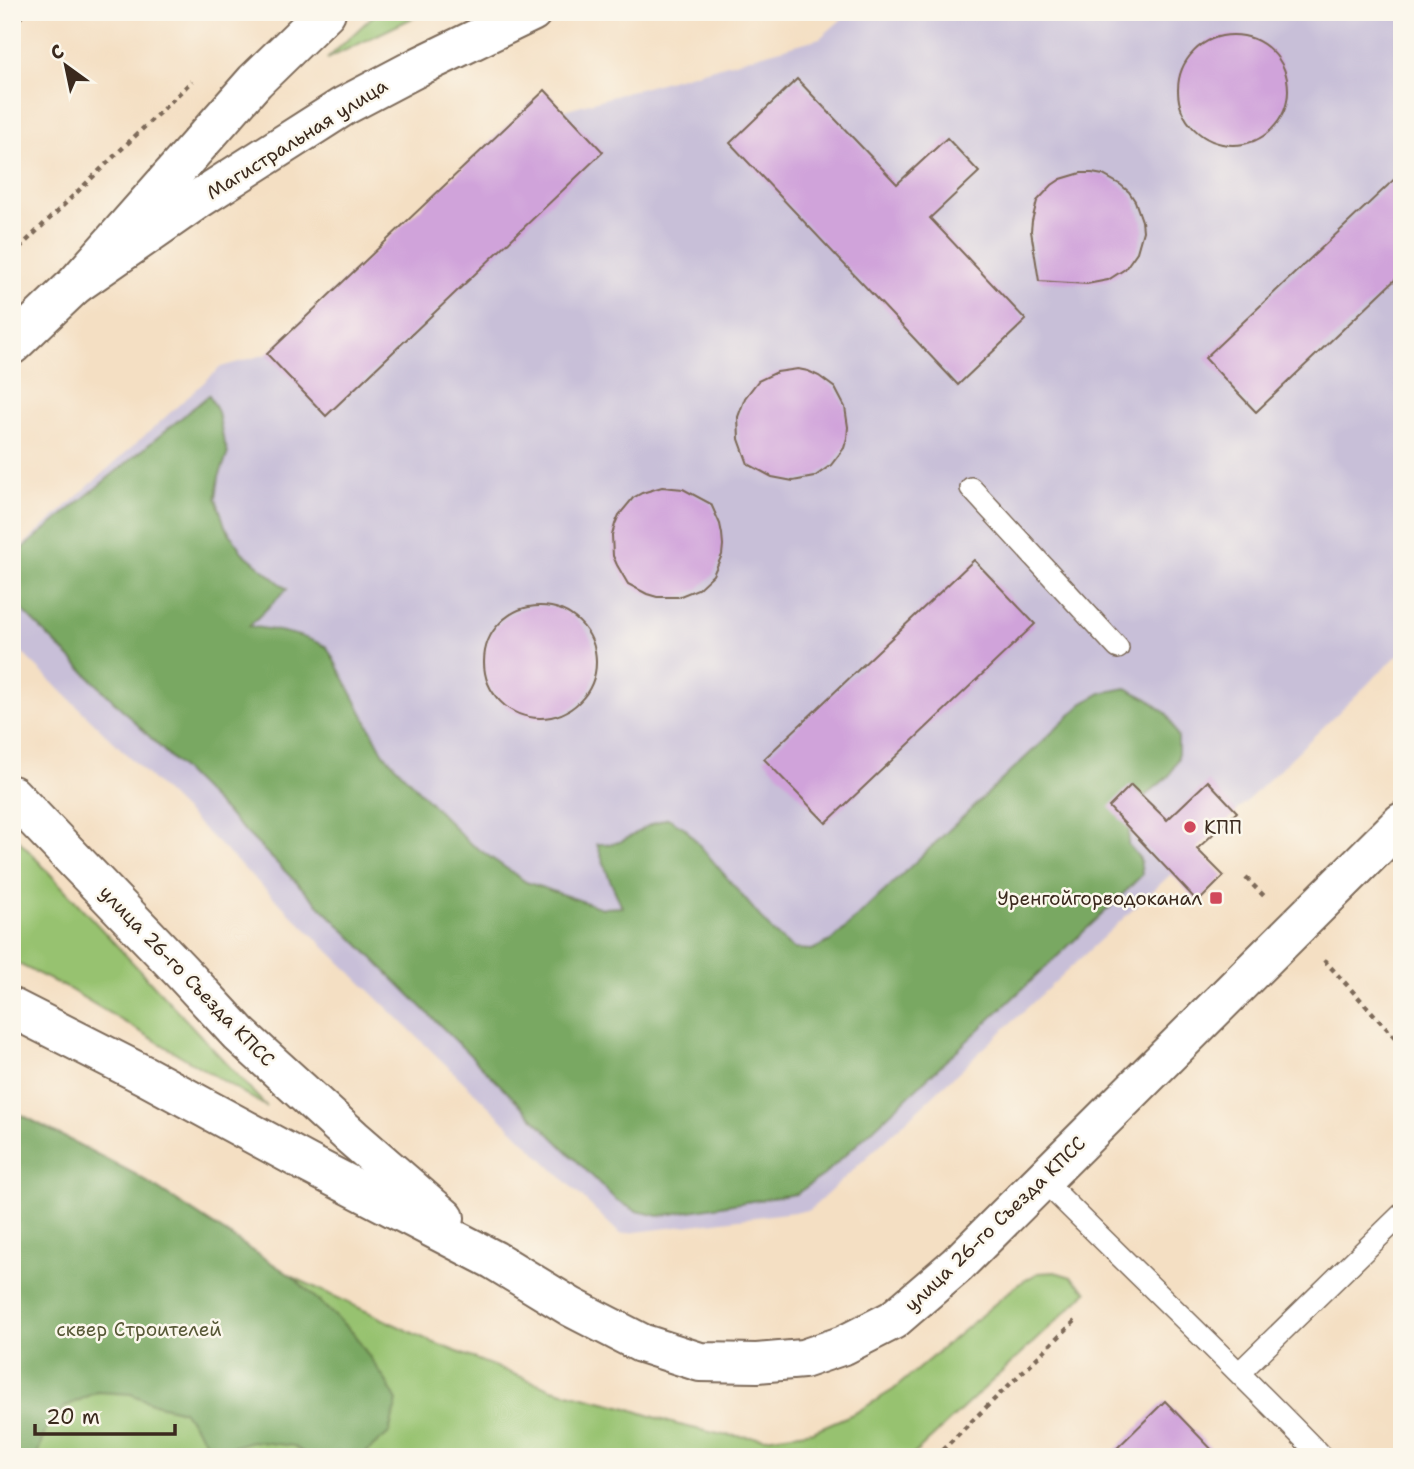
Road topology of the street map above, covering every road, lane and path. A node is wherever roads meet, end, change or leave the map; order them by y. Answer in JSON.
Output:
{"nodes":[{"id":1,"x":326,"y":12,"type":"edge"},
{"id":2,"x":532,"y":12,"type":"edge"},
{"id":3,"x":193,"y":80,"type":"dead end"},
{"id":4,"x":12,"y":255,"type":"edge"},
{"id":5,"x":75,"y":285,"type":"junction"},
{"id":6,"x":12,"y":345,"type":"edge"},
{"id":7,"x":971,"y":488,"type":"dead end"},
{"id":8,"x":1118,"y":648,"type":"dead end"},
{"id":9,"x":12,"y":795,"type":"edge"},
{"id":10,"x":1402,"y":822,"type":"edge"},
{"id":11,"x":12,"y":1008,"type":"edge"},
{"id":12,"x":1043,"y":1180,"type":"junction"},
{"id":13,"x":1402,"y":1214,"type":"edge"},
{"id":14,"x":494,"y":1260,"type":"junction"},
{"id":15,"x":1077,"y":1319,"type":"dead end"},
{"id":16,"x":1240,"y":1373,"type":"junction"},
{"id":17,"x":99,"y":1457,"type":"edge"},
{"id":18,"x":154,"y":1457,"type":"edge"},
{"id":19,"x":935,"y":1457,"type":"edge"},
{"id":20,"x":1322,"y":1457,"type":"edge"}],
"edges":[{"from":1,"to":5,"type":"main road","name":"Магистральная улица"},
{"from":2,"to":5,"type":"main road","name":"Магистральная улица"},
{"from":3,"to":4,"type":"path"},
{"from":5,"to":6,"type":"main road","name":"Магистральная улица"},
{"from":7,"to":8,"type":"lane"},
{"from":9,"to":14,"type":"main road","name":"улица 26-го Съезда КПСС"},
{"from":10,"to":12,"type":"main road","name":"улица 26-го Съезда КПСС"},
{"from":11,"to":14,"type":"main road","name":"улица 26-го Съезда КПСС"},
{"from":12,"to":14,"type":"main road","name":"улица 26-го Съезда КПСС"},
{"from":12,"to":16,"type":"lane"},
{"from":13,"to":16,"type":"lane"},
{"from":15,"to":19,"type":"path"},
{"from":16,"to":20,"type":"lane"},
{"from":17,"to":18,"type":"path"}]}
